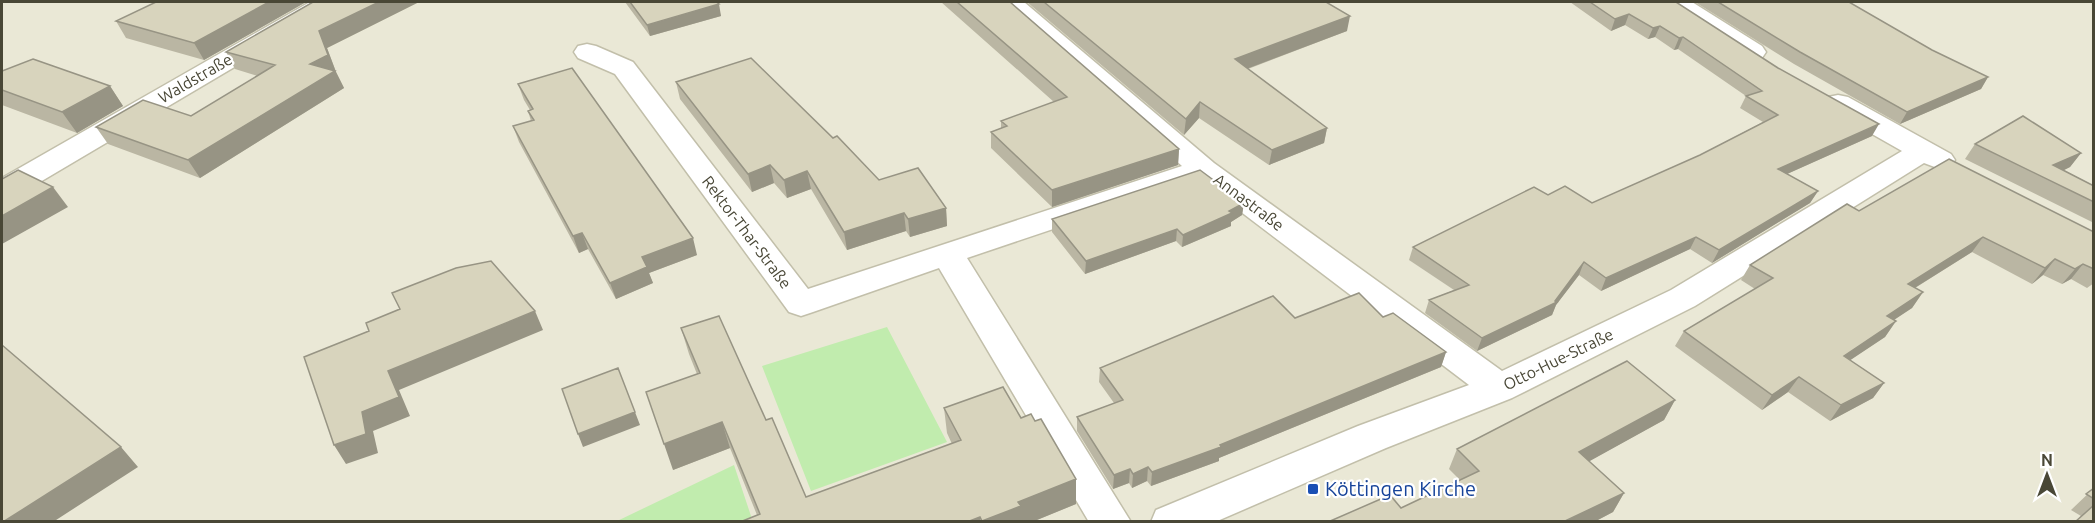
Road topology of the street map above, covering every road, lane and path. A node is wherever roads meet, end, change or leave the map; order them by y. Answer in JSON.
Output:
{"nodes":[{"id":1,"x":327,"y":2,"type":"edge"},
{"id":2,"x":1010,"y":2,"type":"edge"},
{"id":3,"x":1676,"y":2,"type":"edge"},
{"id":4,"x":587,"y":52,"type":"dead end"},
{"id":5,"x":1773,"y":66,"type":"edge"},
{"id":6,"x":1813,"y":89,"type":"edge"},
{"id":7,"x":1923,"y":151,"type":"junction"},
{"id":8,"x":1203,"y":169,"type":"junction"},
{"id":9,"x":1963,"y":172,"type":"edge"},
{"id":10,"x":2,"y":191,"type":"edge"},
{"id":11,"x":947,"y":253,"type":"junction"},
{"id":12,"x":1499,"y":388,"type":"junction"},
{"id":13,"x":1111,"y":522,"type":"edge"},
{"id":14,"x":1171,"y":522,"type":"edge"}],
"edges":[{"from":1,"to":10,"type":"street","name":"Waldstraße"},
{"from":2,"to":8,"type":"street","name":"Annastraße"},
{"from":3,"to":5,"type":"street"},
{"from":4,"to":11,"type":"street","name":"Rektor-Thar-Straße"},
{"from":6,"to":7,"type":"street"},
{"from":7,"to":9,"type":"street"},
{"from":7,"to":12,"type":"street","name":"Otto-Hue-Straße"},
{"from":8,"to":11,"type":"street","name":"Rektor-Thar-Straße"},
{"from":8,"to":12,"type":"street","name":"Annastraße"},
{"from":11,"to":13,"type":"street"},
{"from":12,"to":14,"type":"street","name":"Otto-Hue-Straße"}]}
